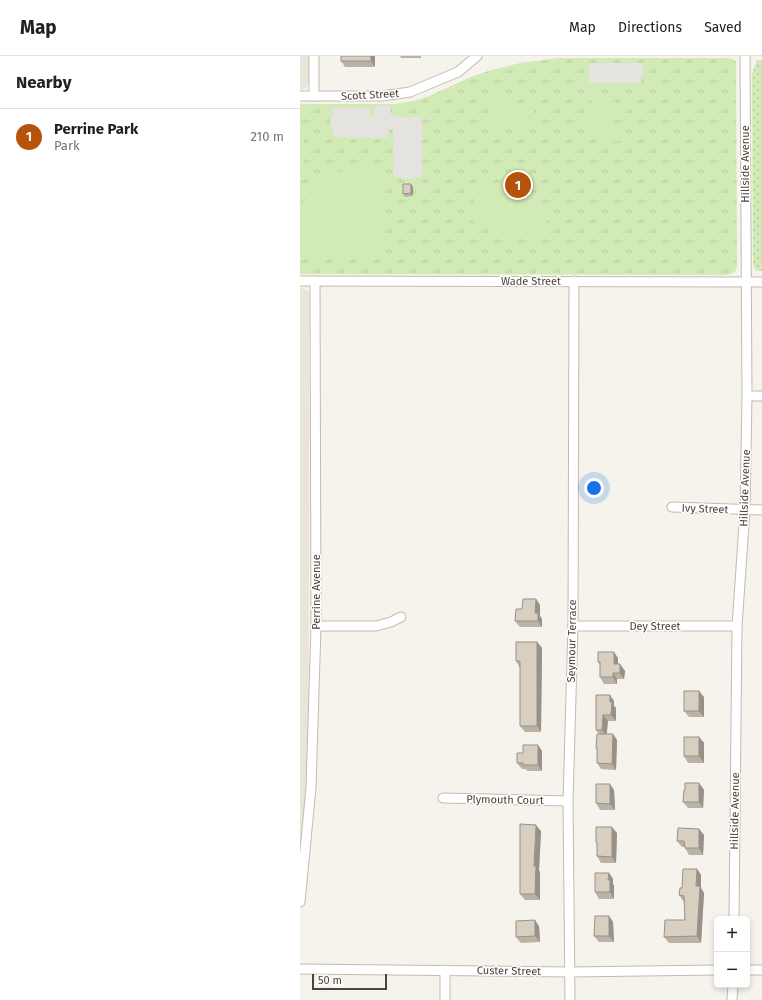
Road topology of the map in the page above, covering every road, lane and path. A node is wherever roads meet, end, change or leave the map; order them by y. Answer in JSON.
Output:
{"nodes":[{"id":1,"x":314,"y":56,"type":"edge"},
{"id":2,"x":477,"y":56,"type":"edge"},
{"id":3,"x":745,"y":56,"type":"edge"},
{"id":4,"x":300,"y":96,"type":"edge"},
{"id":5,"x":314,"y":96,"type":"junction"},
{"id":6,"x":300,"y":281,"type":"edge"},
{"id":7,"x":315,"y":281,"type":"junction"},
{"id":8,"x":574,"y":281,"type":"junction"},
{"id":9,"x":746,"y":282,"type":"junction"},
{"id":10,"x":762,"y":282,"type":"edge"},
{"id":11,"x":747,"y":396,"type":"junction"},
{"id":12,"x":762,"y":396,"type":"edge"},
{"id":13,"x":672,"y":507,"type":"dead end"},
{"id":14,"x":745,"y":510,"type":"junction"},
{"id":15,"x":762,"y":510,"type":"edge"},
{"id":16,"x":401,"y":617,"type":"dead end"},
{"id":17,"x":316,"y":626,"type":"junction"},
{"id":18,"x":573,"y":626,"type":"junction"},
{"id":19,"x":737,"y":626,"type":"junction"},
{"id":20,"x":443,"y":798,"type":"dead end"},
{"id":21,"x":568,"y":801,"type":"junction"},
{"id":22,"x":300,"y":902,"type":"edge"},
{"id":23,"x":734,"y":916,"type":"edge"},
{"id":24,"x":300,"y":969,"type":"edge"},
{"id":25,"x":445,"y":970,"type":"junction"},
{"id":26,"x":714,"y":970,"type":"edge"},
{"id":27,"x":750,"y":970,"type":"edge"},
{"id":28,"x":762,"y":970,"type":"edge"},
{"id":29,"x":570,"y":972,"type":"junction"},
{"id":30,"x":733,"y":988,"type":"edge"},
{"id":31,"x":445,"y":1000,"type":"edge"},
{"id":32,"x":570,"y":1000,"type":"edge"},
{"id":33,"x":732,"y":1000,"type":"edge"}],
"edges":[{"from":1,"to":5,"type":"street"},
{"from":2,"to":5,"type":"street","name":"Scott Street"},
{"from":3,"to":9,"type":"street","name":"Hillside Avenue"},
{"from":4,"to":5,"type":"street","name":"Scott Street"},
{"from":6,"to":7,"type":"street","name":"Wade Street"},
{"from":7,"to":8,"type":"street","name":"Wade Street"},
{"from":7,"to":17,"type":"street","name":"Perrine Avenue"},
{"from":8,"to":9,"type":"street","name":"Wade Street"},
{"from":8,"to":18,"type":"street","name":"Seymour Terrace"},
{"from":9,"to":10,"type":"street","name":"Wade Street"},
{"from":9,"to":11,"type":"street","name":"Hillside Avenue"},
{"from":11,"to":12,"type":"street"},
{"from":11,"to":14,"type":"street","name":"Hillside Avenue"},
{"from":13,"to":14,"type":"street","name":"Ivy Street"},
{"from":14,"to":15,"type":"street","name":"Ivy Street"},
{"from":14,"to":19,"type":"street","name":"Hillside Avenue"},
{"from":16,"to":17,"type":"street"},
{"from":17,"to":22,"type":"street","name":"Perrine Avenue"},
{"from":18,"to":19,"type":"street","name":"Dey Street"},
{"from":18,"to":21,"type":"street","name":"Seymour Terrace"},
{"from":19,"to":23,"type":"street","name":"Hillside Avenue"},
{"from":20,"to":21,"type":"street","name":"Plymouth Court"},
{"from":21,"to":29,"type":"street","name":"Seymour Terrace"},
{"from":24,"to":25,"type":"street","name":"Custer Street"},
{"from":25,"to":29,"type":"street","name":"Custer Street"},
{"from":25,"to":31,"type":"street"},
{"from":26,"to":29,"type":"street","name":"Custer Street"},
{"from":27,"to":28,"type":"street"},
{"from":29,"to":32,"type":"street","name":"Seymour Terrace"},
{"from":30,"to":33,"type":"street"}]}
